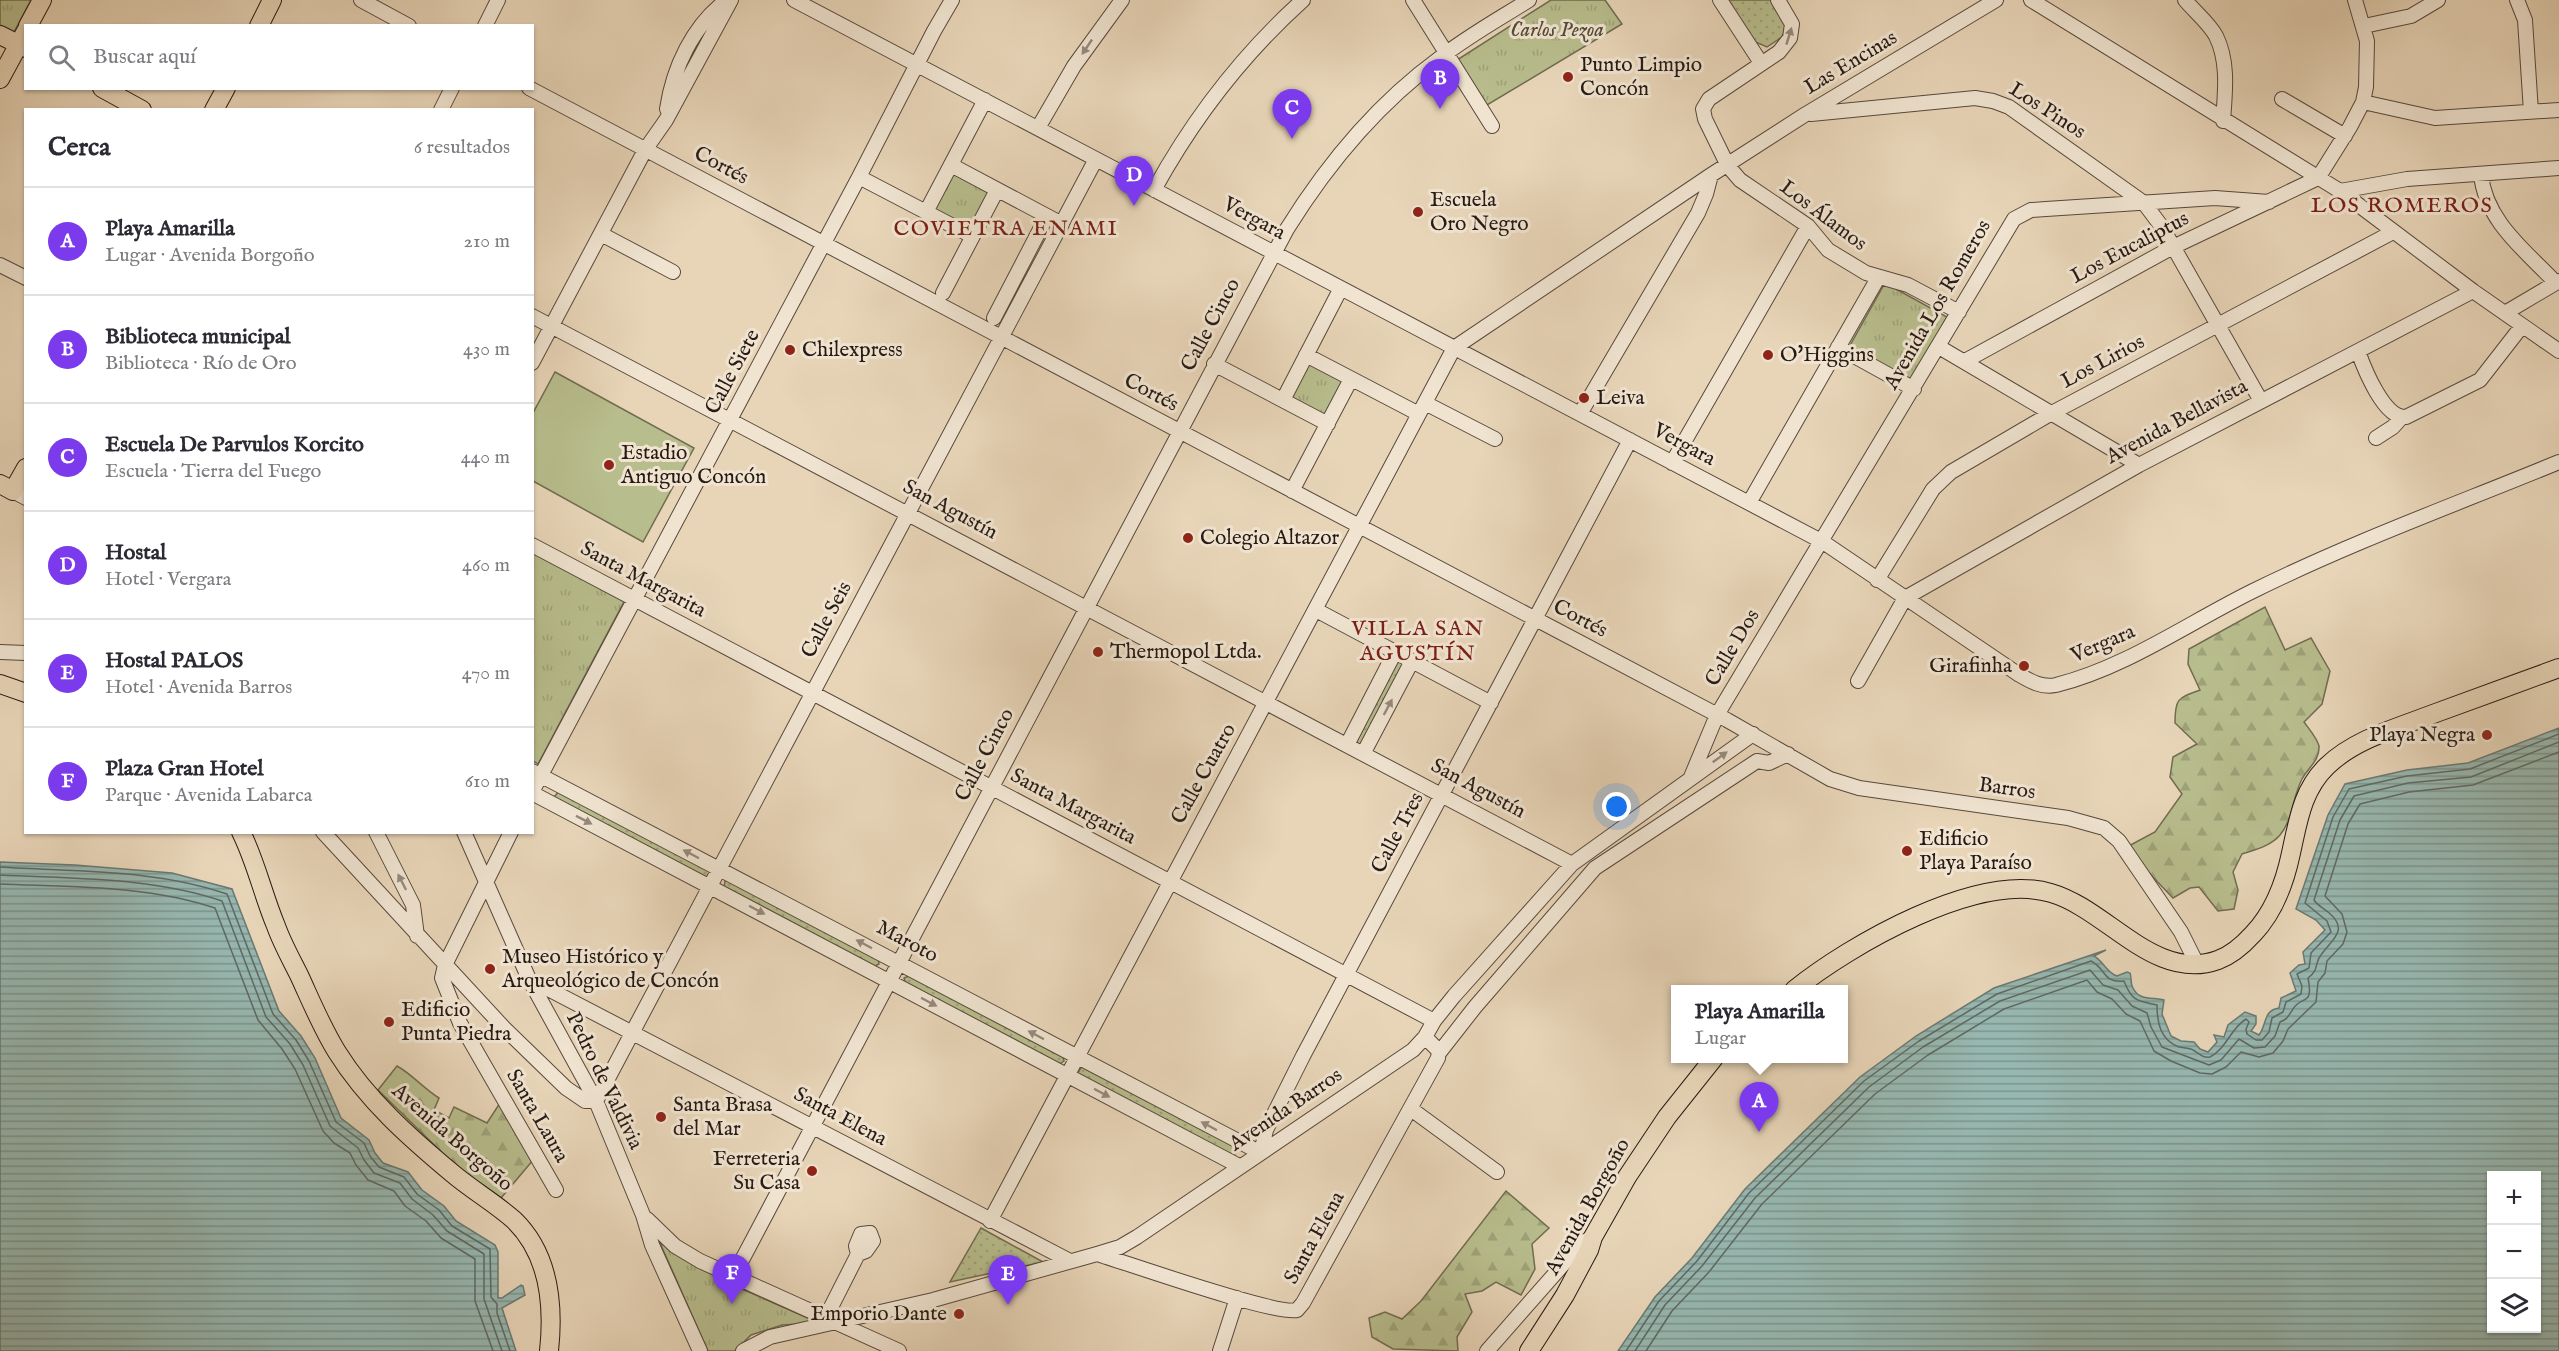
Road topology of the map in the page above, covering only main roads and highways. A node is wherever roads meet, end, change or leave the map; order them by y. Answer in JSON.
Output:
{"nodes":[{"id":1,"x":42,"y":0,"type":"edge"},
{"id":2,"x":272,"y":0,"type":"edge"},
{"id":3,"x":29,"y":24,"type":"edge"},
{"id":4,"x":260,"y":24,"type":"edge"},
{"id":5,"x":0,"y":35,"type":"edge"},
{"id":6,"x":23,"y":41,"type":"edge"},
{"id":7,"x":0,"y":80,"type":"edge"},
{"id":8,"x":106,"y":90,"type":"edge"},
{"id":9,"x":224,"y":90,"type":"edge"},
{"id":10,"x":138,"y":108,"type":"edge"},
{"id":11,"x":215,"y":108,"type":"edge"},
{"id":12,"x":24,"y":472,"type":"edge"},
{"id":13,"x":13,"y":491,"type":"edge"},
{"id":14,"x":2559,"y":668,"type":"edge"},
{"id":15,"x":0,"y":684,"type":"edge"},
{"id":16,"x":24,"y":692,"type":"edge"},
{"id":17,"x":242,"y":834,"type":"edge"},
{"id":18,"x":1801,"y":985,"type":"edge"},
{"id":19,"x":1711,"y":1063,"type":"edge"},
{"id":20,"x":549,"y":1351,"type":"edge"},
{"id":21,"x":1528,"y":1351,"type":"edge"}],
"edges":[{"from":1,"to":3,"type":"main road"},
{"from":2,"to":4,"type":"main road"},
{"from":5,"to":6,"type":"main road"},
{"from":6,"to":7,"type":"main road"},
{"from":8,"to":10,"type":"main road"},
{"from":9,"to":11,"type":"main road"},
{"from":12,"to":13,"type":"main road"},
{"from":14,"to":18,"type":"main road"},
{"from":15,"to":16,"type":"main road"},
{"from":17,"to":20,"type":"main road","name":"Avenida Borgoño"},
{"from":19,"to":21,"type":"main road","name":"Avenida Borgoño"}]}
